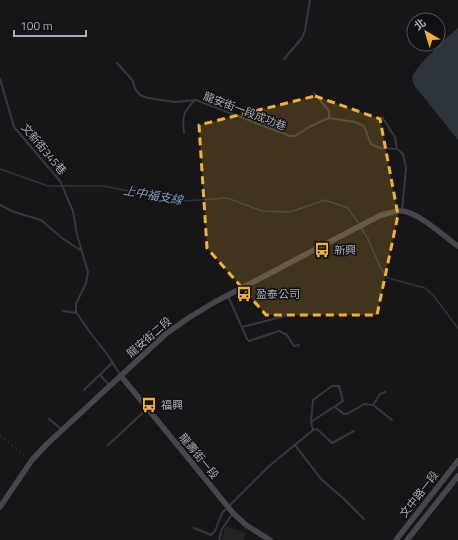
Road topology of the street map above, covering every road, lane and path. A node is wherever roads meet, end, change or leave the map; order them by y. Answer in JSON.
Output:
{"nodes":[{"id":1,"x":310,"y":0,"type":"edge"},
{"id":2,"x":284,"y":59,"type":"dead end"},
{"id":3,"x":118,"y":63,"type":"dead end"},
{"id":4,"x":0,"y":79,"type":"edge"},
{"id":5,"x":314,"y":93,"type":"dead end"},
{"id":6,"x":196,"y":100,"type":"junction"},
{"id":7,"x":382,"y":117,"type":"dead end"},
{"id":8,"x":329,"y":118,"type":"junction"},
{"id":9,"x":184,"y":133,"type":"dead end"},
{"id":10,"x":397,"y":149,"type":"junction"},
{"id":11,"x":0,"y":205,"type":"edge"},
{"id":12,"x":402,"y":211,"type":"junction"},
{"id":13,"x":458,"y":246,"type":"edge"},
{"id":14,"x":81,"y":250,"type":"junction"},
{"id":15,"x":228,"y":295,"type":"junction"},
{"id":16,"x":63,"y":312,"type":"dead end"},
{"id":17,"x":77,"y":313,"type":"junction"},
{"id":18,"x":285,"y":316,"type":"dead end"},
{"id":19,"x":242,"y":327,"type":"junction"},
{"id":20,"x":299,"y":345,"type":"dead end"},
{"id":21,"x":113,"y":362,"type":"junction"},
{"id":22,"x":100,"y":375,"type":"junction"},
{"id":23,"x":121,"y":376,"type":"junction"},
{"id":24,"x":110,"y":386,"type":"junction"},
{"id":25,"x":84,"y":390,"type":"dead end"},
{"id":26,"x":385,"y":392,"type":"dead end"},
{"id":27,"x":373,"y":405,"type":"junction"},
{"id":28,"x":335,"y":407,"type":"junction"},
{"id":29,"x":147,"y":409,"type":"junction"},
{"id":30,"x":50,"y":419,"type":"dead end"},
{"id":31,"x":392,"y":420,"type":"dead end"},
{"id":32,"x":311,"y":422,"type":"junction"},
{"id":33,"x":61,"y":430,"type":"junction"},
{"id":34,"x":313,"y":430,"type":"junction"},
{"id":35,"x":354,"y":431,"type":"dead end"},
{"id":36,"x":0,"y":435,"type":"edge"},
{"id":37,"x":108,"y":445,"type":"dead end"},
{"id":38,"x":294,"y":445,"type":"junction"},
{"id":39,"x":458,"y":461,"type":"edge"},
{"id":40,"x":31,"y":462,"type":"junction"},
{"id":41,"x":448,"y":474,"type":"junction"},
{"id":42,"x":457,"y":477,"type":"edge"},
{"id":43,"x":0,"y":507,"type":"edge"},
{"id":44,"x":228,"y":507,"type":"junction"},
{"id":45,"x":232,"y":513,"type":"junction"},
{"id":46,"x":364,"y":519,"type":"dead end"},
{"id":47,"x":194,"y":528,"type":"dead end"},
{"id":48,"x":267,"y":539,"type":"edge"},
{"id":49,"x":219,"y":540,"type":"edge"},
{"id":50,"x":396,"y":540,"type":"edge"},
{"id":51,"x":407,"y":540,"type":"edge"}],
"edges":[{"from":1,"to":2,"type":"lane"},
{"from":3,"to":6,"type":"lane","name":"龍安街一段成功巷"},
{"from":4,"to":14,"type":"lane","name":"文新街345巷"},
{"from":5,"to":8,"type":"lane"},
{"from":6,"to":8,"type":"lane","name":"龍安街一段成功巷"},
{"from":6,"to":9,"type":"lane"},
{"from":7,"to":10,"type":"lane"},
{"from":8,"to":10,"type":"lane"},
{"from":10,"to":12,"type":"lane"},
{"from":11,"to":14,"type":"lane"},
{"from":12,"to":13,"type":"street"},
{"from":12,"to":15,"type":"street","name":"龍安街二段"},
{"from":14,"to":17,"type":"lane","name":"文新街345巷"},
{"from":15,"to":19,"type":"lane"},
{"from":15,"to":23,"type":"street","name":"龍安街二段"},
{"from":16,"to":17,"type":"lane"},
{"from":17,"to":21,"type":"lane"},
{"from":18,"to":19,"type":"lane"},
{"from":19,"to":20,"type":"lane"},
{"from":21,"to":22,"type":"lane"},
{"from":21,"to":23,"type":"lane"},
{"from":22,"to":24,"type":"lane"},
{"from":22,"to":25,"type":"lane"},
{"from":23,"to":24,"type":"street","name":"龍安街二段"},
{"from":23,"to":29,"type":"street","name":"龍壽街一段"},
{"from":24,"to":33,"type":"street","name":"龍安街二段"},
{"from":26,"to":27,"type":"lane"},
{"from":27,"to":28,"type":"lane"},
{"from":27,"to":31,"type":"lane"},
{"from":28,"to":32,"type":"lane"},
{"from":28,"to":32,"type":"lane"},
{"from":29,"to":37,"type":"lane"},
{"from":29,"to":44,"type":"street","name":"龍壽街一段"},
{"from":30,"to":33,"type":"lane"},
{"from":32,"to":34,"type":"lane"},
{"from":33,"to":40,"type":"street","name":"龍安街二段"},
{"from":34,"to":35,"type":"lane"},
{"from":34,"to":38,"type":"lane"},
{"from":36,"to":40,"type":"path"},
{"from":38,"to":44,"type":"lane"},
{"from":38,"to":46,"type":"lane"},
{"from":39,"to":41,"type":"street","name":"文中路一段"},
{"from":40,"to":43,"type":"street","name":"龍安街二段"},
{"from":41,"to":42,"type":"street"},
{"from":41,"to":50,"type":"street","name":"文中路一段"},
{"from":42,"to":51,"type":"street","name":"文中路一段"},
{"from":44,"to":45,"type":"street","name":"龍壽街一段"},
{"from":44,"to":47,"type":"lane"},
{"from":45,"to":48,"type":"street","name":"龍壽街一段"},
{"from":45,"to":49,"type":"lane"}]}
